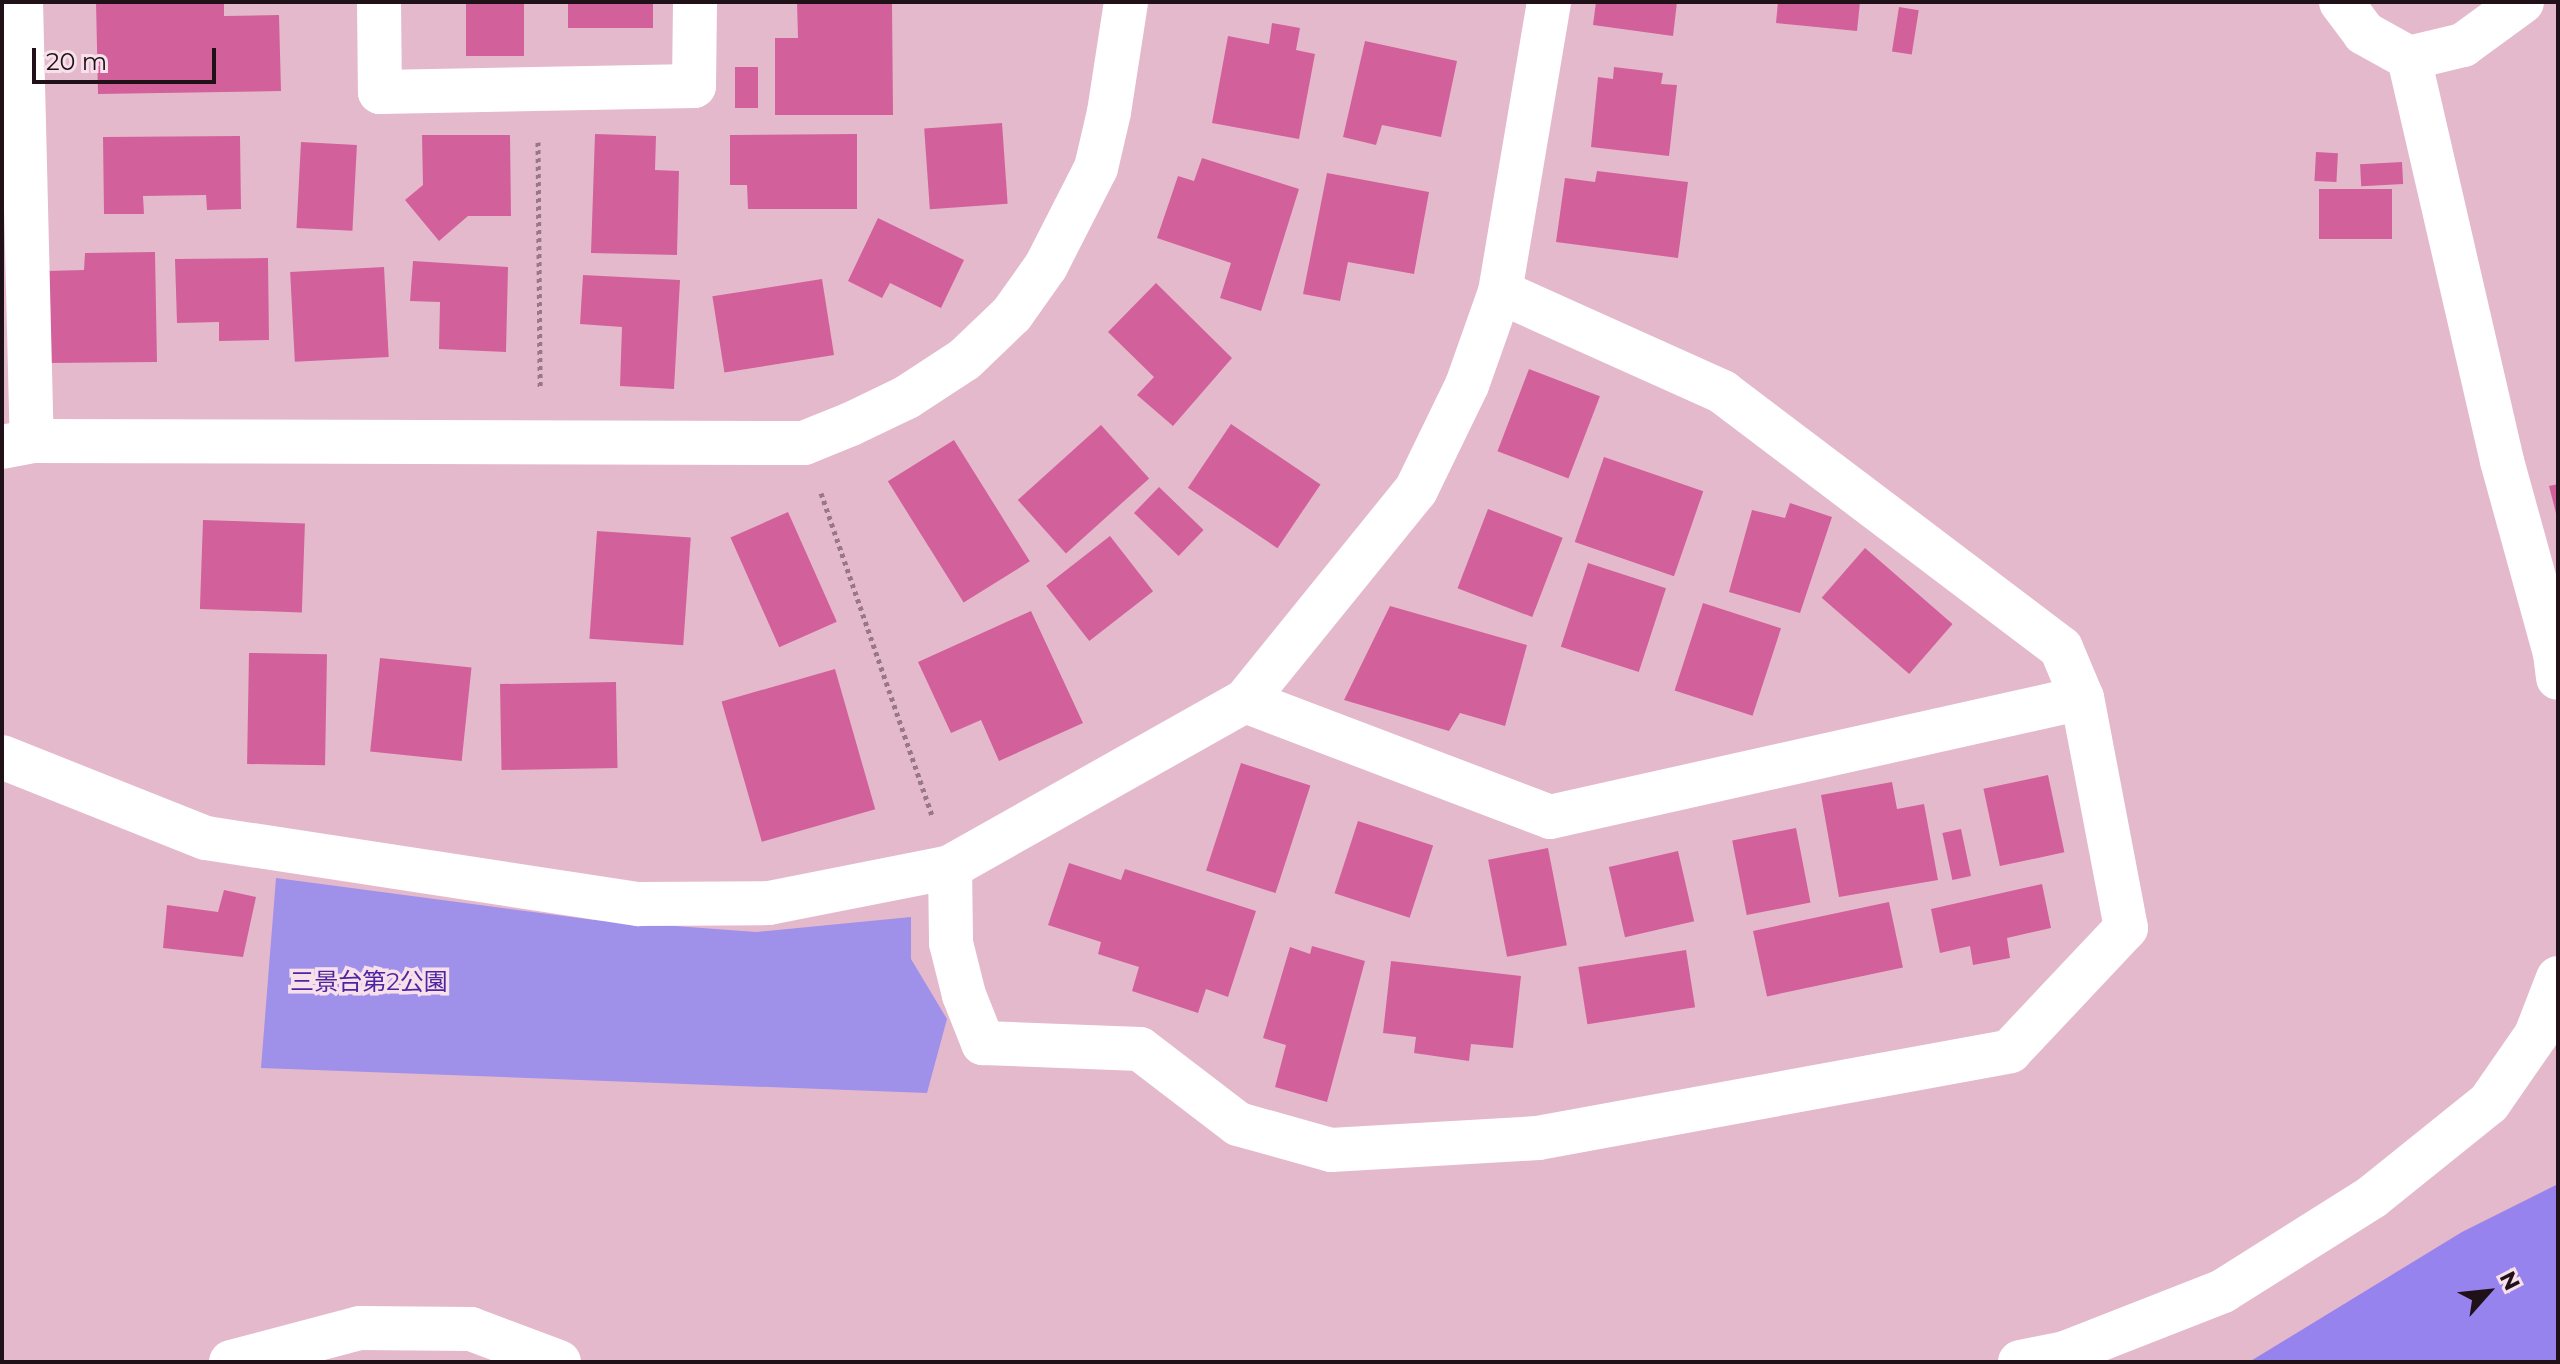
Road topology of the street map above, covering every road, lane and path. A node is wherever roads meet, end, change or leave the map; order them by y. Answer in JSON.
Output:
{"nodes":[{"id":1,"x":21,"y":2,"type":"edge"},
{"id":2,"x":379,"y":2,"type":"edge"},
{"id":3,"x":695,"y":2,"type":"edge"},
{"id":4,"x":1126,"y":2,"type":"edge"},
{"id":5,"x":1549,"y":2,"type":"edge"},
{"id":6,"x":2341,"y":2,"type":"edge"},
{"id":7,"x":2522,"y":2,"type":"edge"},
{"id":8,"x":2409,"y":58,"type":"junction"},
{"id":9,"x":537,"y":89,"type":"junction"},
{"id":10,"x":1500,"y":292,"type":"junction"},
{"id":11,"x":540,"y":442,"type":"junction"},
{"id":12,"x":804,"y":443,"type":"junction"},
{"id":13,"x":17,"y":444,"type":"edge"},
{"id":14,"x":2558,"y":678,"type":"edge"},
{"id":15,"x":2082,"y":698,"type":"junction"},
{"id":16,"x":1245,"y":701,"type":"junction"},
{"id":17,"x":2,"y":757,"type":"edge"},
{"id":18,"x":950,"y":867,"type":"junction"},
{"id":19,"x":2558,"y":978,"type":"edge"},
{"id":20,"x":231,"y":1362,"type":"edge"},
{"id":21,"x":559,"y":1362,"type":"edge"},
{"id":22,"x":2020,"y":1362,"type":"edge"}],
"edges":[{"from":1,"to":13,"type":"street"},
{"from":2,"to":9,"type":"street"},
{"from":3,"to":9,"type":"street"},
{"from":4,"to":12,"type":"street"},
{"from":5,"to":10,"type":"street"},
{"from":6,"to":8,"type":"street"},
{"from":7,"to":8,"type":"street"},
{"from":8,"to":14,"type":"street"},
{"from":9,"to":11,"type":"path"},
{"from":10,"to":15,"type":"street"},
{"from":10,"to":16,"type":"street"},
{"from":11,"to":12,"type":"street"},
{"from":11,"to":13,"type":"street"},
{"from":12,"to":18,"type":"path"},
{"from":15,"to":16,"type":"street"},
{"from":15,"to":18,"type":"street"},
{"from":16,"to":18,"type":"street"},
{"from":17,"to":18,"type":"street"},
{"from":19,"to":22,"type":"street"},
{"from":20,"to":21,"type":"street"}]}
